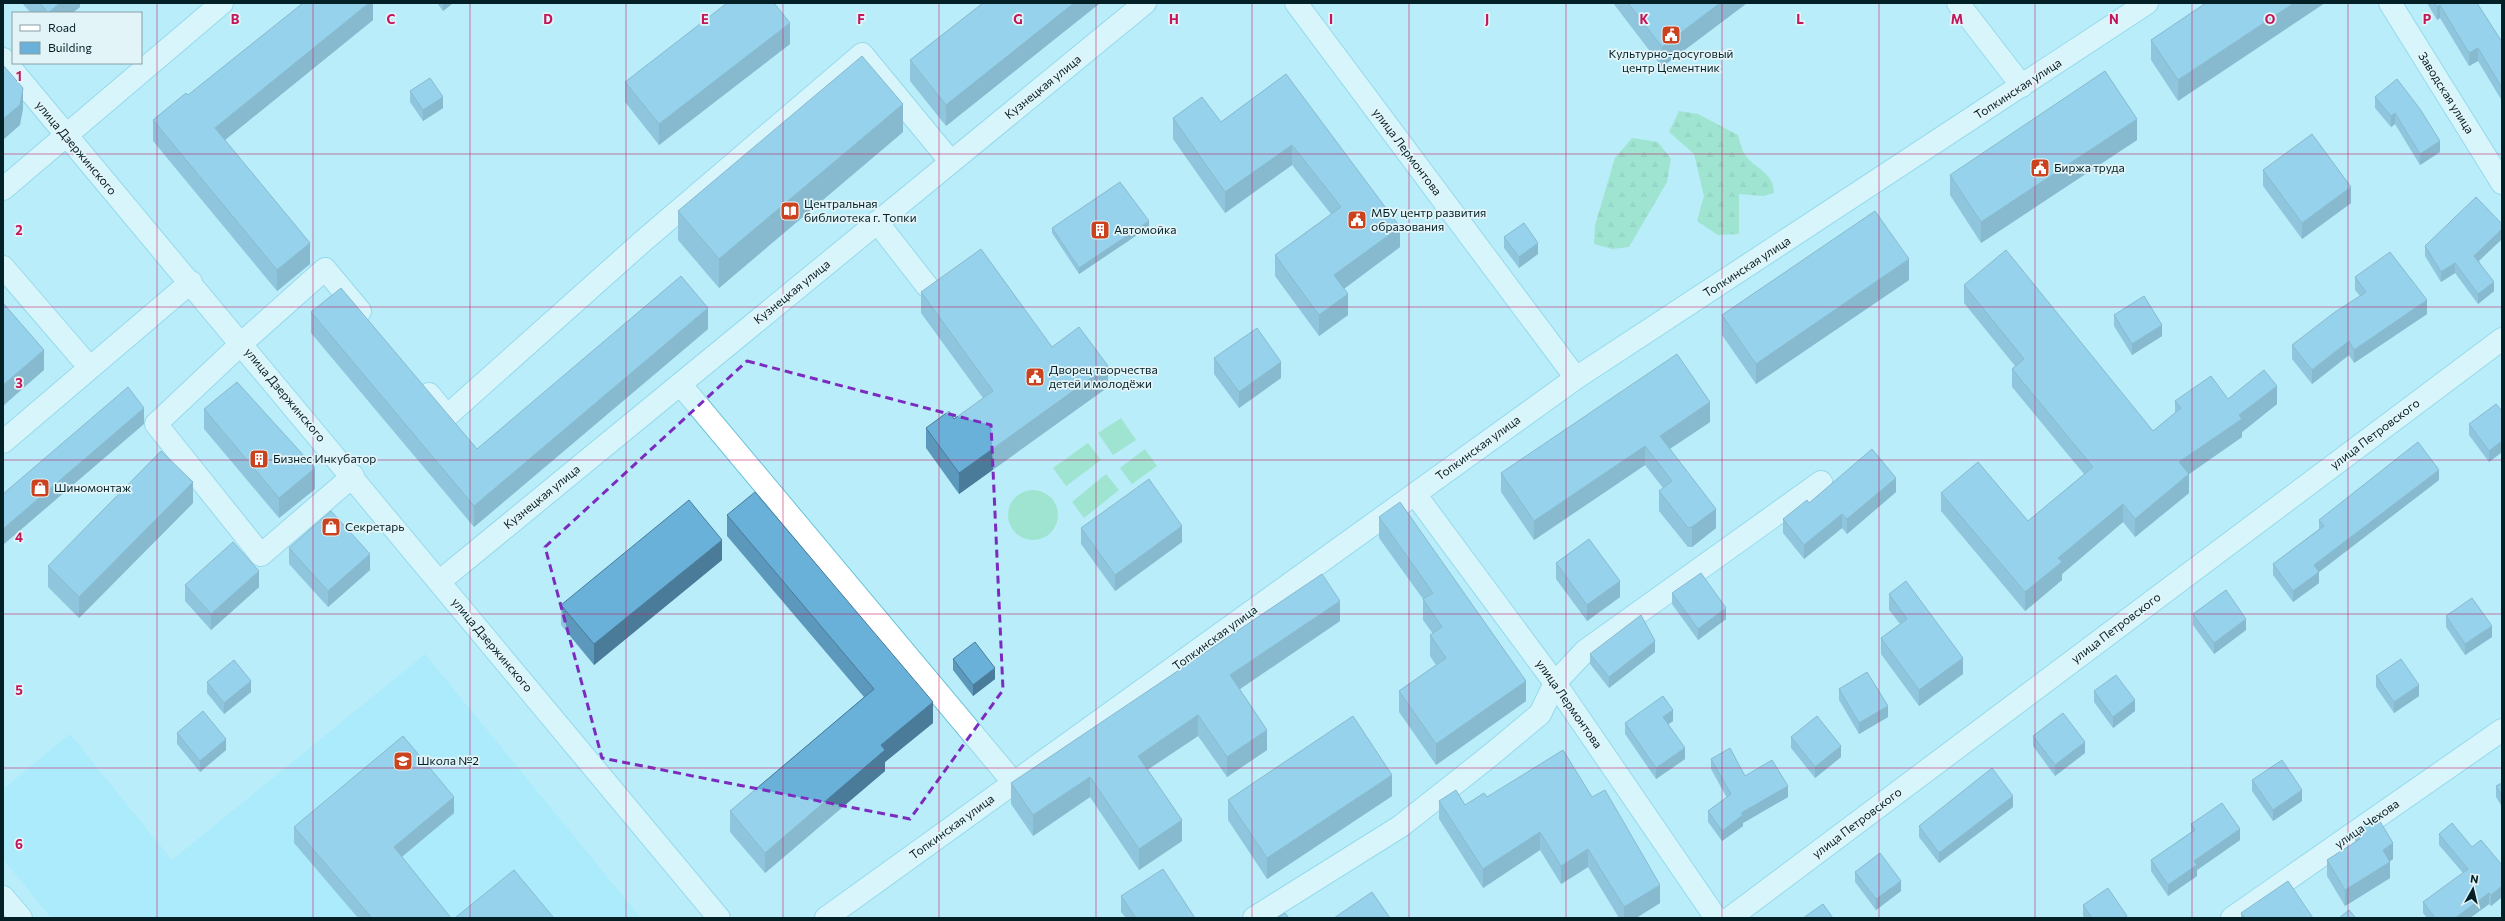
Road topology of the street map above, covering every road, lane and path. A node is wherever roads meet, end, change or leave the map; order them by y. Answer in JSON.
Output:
{"nodes":[{"id":1,"x":222,"y":3,"type":"edge"},
{"id":2,"x":1145,"y":3,"type":"edge"},
{"id":3,"x":1296,"y":3,"type":"edge"},
{"id":4,"x":1958,"y":3,"type":"edge"},
{"id":5,"x":2147,"y":3,"type":"edge"},
{"id":6,"x":2390,"y":3,"type":"edge"},
{"id":7,"x":3,"y":59,"type":"edge"},
{"id":8,"x":2022,"y":86,"type":"junction"},
{"id":9,"x":65,"y":135,"type":"junction"},
{"id":10,"x":951,"y":162,"type":"junction"},
{"id":11,"x":2502,"y":183,"type":"edge"},
{"id":12,"x":3,"y":189,"type":"edge"},
{"id":13,"x":877,"y":222,"type":"junction"},
{"id":14,"x":3,"y":267,"type":"edge"},
{"id":15,"x":191,"y":282,"type":"junction"},
{"id":16,"x":927,"y":286,"type":"edge"},
{"id":17,"x":371,"y":324,"type":"edge"},
{"id":18,"x":2502,"y":339,"type":"edge"},
{"id":19,"x":242,"y":343,"type":"junction"},
{"id":20,"x":90,"y":368,"type":"junction"},
{"id":21,"x":1576,"y":378,"type":"junction"},
{"id":22,"x":417,"y":379,"type":"edge"},
{"id":23,"x":680,"y":384,"type":"junction"},
{"id":24,"x":3,"y":442,"type":"edge"},
{"id":25,"x":353,"y":476,"type":"junction"},
{"id":26,"x":1821,"y":482,"type":"dead end"},
{"id":27,"x":1415,"y":494,"type":"junction"},
{"id":28,"x":440,"y":581,"type":"junction"},
{"id":29,"x":1555,"y":683,"type":"junction"},
{"id":30,"x":2502,"y":730,"type":"edge"},
{"id":31,"x":1014,"y":783,"type":"junction"},
{"id":32,"x":3,"y":896,"type":"edge"},
{"id":33,"x":21,"y":918,"type":"edge"},
{"id":34,"x":718,"y":918,"type":"edge"},
{"id":35,"x":826,"y":918,"type":"edge"},
{"id":36,"x":1254,"y":918,"type":"edge"},
{"id":37,"x":1716,"y":918,"type":"edge"},
{"id":38,"x":1730,"y":918,"type":"edge"},
{"id":39,"x":2232,"y":918,"type":"edge"}],
"edges":[{"from":1,"to":9,"type":"street"},
{"from":2,"to":10,"type":"street","name":"Кузнецкая улица"},
{"from":3,"to":21,"type":"street","name":"улица Лермонтова"},
{"from":4,"to":8,"type":"street"},
{"from":5,"to":8,"type":"street","name":"Топкинская улица"},
{"from":6,"to":11,"type":"street","name":"Заводская улица"},
{"from":7,"to":9,"type":"street","name":"улица Дзержинского"},
{"from":8,"to":21,"type":"street","name":"Топкинская улица"},
{"from":9,"to":12,"type":"street"},
{"from":9,"to":15,"type":"street","name":"улица Дзержинского"},
{"from":10,"to":13,"type":"street","name":"Кузнецкая улица"},
{"from":10,"to":22,"type":"street"},
{"from":13,"to":16,"type":"street"},
{"from":13,"to":23,"type":"street","name":"Кузнецкая улица"},
{"from":14,"to":20,"type":"street"},
{"from":15,"to":19,"type":"street","name":"улица Дзержинского"},
{"from":15,"to":20,"type":"street"},
{"from":17,"to":19,"type":"street"},
{"from":18,"to":38,"type":"street","name":"улица Петровского"},
{"from":19,"to":25,"type":"street","name":"улица Дзержинского"},
{"from":19,"to":25,"type":"street"},
{"from":20,"to":24,"type":"street"},
{"from":21,"to":27,"type":"street","name":"Топкинская улица"},
{"from":23,"to":28,"type":"street","name":"Кузнецкая улица"},
{"from":23,"to":31,"type":"street"},
{"from":25,"to":28,"type":"street","name":"улица Дзержинского"},
{"from":26,"to":29,"type":"street"},
{"from":27,"to":29,"type":"street","name":"улица Лермонтова"},
{"from":27,"to":31,"type":"street","name":"Топкинская улица"},
{"from":28,"to":34,"type":"street","name":"улица Дзержинского"},
{"from":29,"to":36,"type":"street"},
{"from":29,"to":37,"type":"street","name":"улица Лермонтова"},
{"from":30,"to":39,"type":"street","name":"улица Чехова"},
{"from":31,"to":35,"type":"street","name":"Топкинская улица"},
{"from":32,"to":33,"type":"street"}]}
